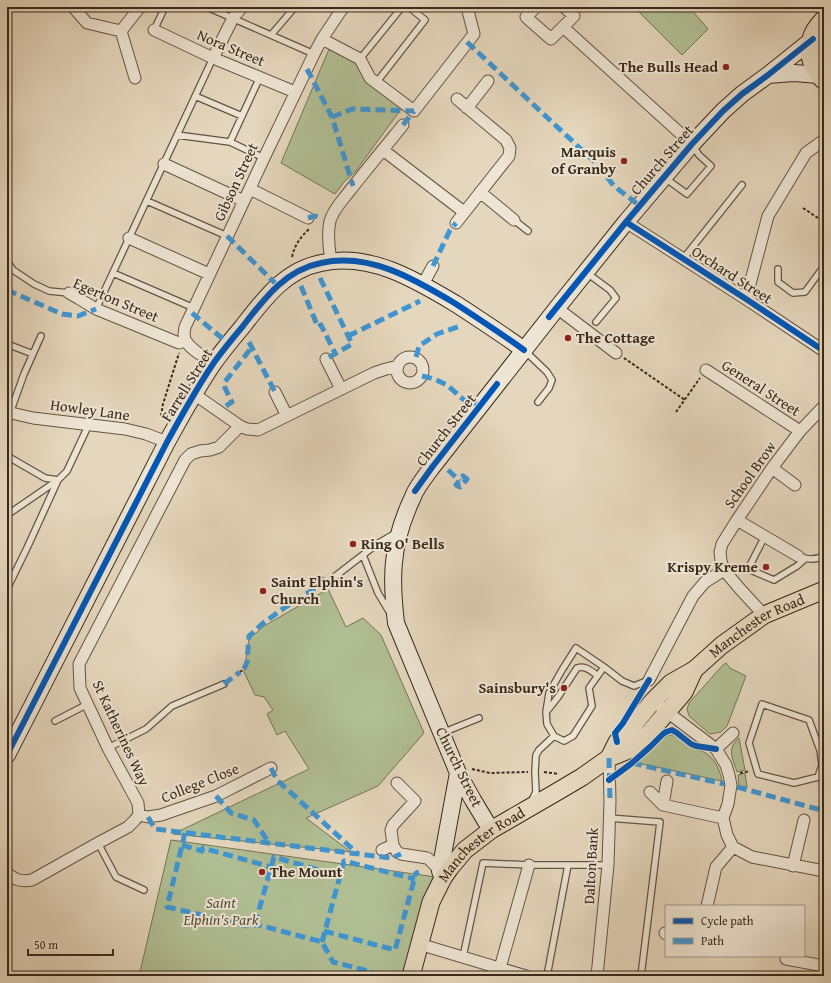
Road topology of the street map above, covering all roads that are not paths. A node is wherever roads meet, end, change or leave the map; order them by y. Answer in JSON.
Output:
{"nodes":[{"id":1,"x":73,"y":7,"type":"edge"},
{"id":2,"x":140,"y":7,"type":"edge"},
{"id":3,"x":165,"y":7,"type":"edge"},
{"id":4,"x":207,"y":7,"type":"edge"},
{"id":5,"x":242,"y":7,"type":"edge"},
{"id":6,"x":295,"y":7,"type":"edge"},
{"id":7,"x":344,"y":7,"type":"edge"},
{"id":8,"x":402,"y":7,"type":"edge"},
{"id":9,"x":409,"y":7,"type":"edge"},
{"id":10,"x":467,"y":7,"type":"edge"},
{"id":11,"x":536,"y":7,"type":"edge"},
{"id":12,"x":564,"y":7,"type":"edge"},
{"id":13,"x":822,"y":7,"type":"edge"},
{"id":14,"x":232,"y":18,"type":"junction"},
{"id":15,"x":563,"y":27,"type":"junction"},
{"id":16,"x":154,"y":30,"type":"joint"},
{"id":17,"x":818,"y":30,"type":"edge"},
{"id":18,"x":121,"y":31,"type":"junction"},
{"id":19,"x":271,"y":35,"type":"junction"},
{"id":20,"x":322,"y":39,"type":"junction"},
{"id":21,"x":314,"y":54,"type":"junction"},
{"id":22,"x":213,"y":58,"type":"junction"},
{"id":23,"x":360,"y":59,"type":"junction"},
{"id":24,"x":768,"y":75,"type":"junction"},
{"id":25,"x":260,"y":77,"type":"junction"},
{"id":26,"x":822,"y":77,"type":"edge"},
{"id":27,"x":135,"y":78,"type":"dead end"},
{"id":28,"x":488,"y":81,"type":"dead end"},
{"id":29,"x":376,"y":83,"type":"junction"},
{"id":30,"x":295,"y":92,"type":"junction"},
{"id":31,"x":196,"y":96,"type":"junction"},
{"id":32,"x":457,"y":99,"type":"dead end"},
{"id":33,"x":467,"y":108,"type":"junction"},
{"id":34,"x":242,"y":116,"type":"junction"},
{"id":35,"x":403,"y":125,"type":"dead end"},
{"id":36,"x":177,"y":135,"type":"junction"},
{"id":37,"x":824,"y":140,"type":"edge"},
{"id":38,"x":230,"y":142,"type":"junction"},
{"id":39,"x":692,"y":144,"type":"junction"},
{"id":40,"x":383,"y":150,"type":"junction"},
{"id":41,"x":264,"y":158,"type":"junction"},
{"id":42,"x":164,"y":164,"type":"junction"},
{"id":43,"x":664,"y":177,"type":"junction"},
{"id":44,"x":742,"y":185,"type":"dead end"},
{"id":45,"x":250,"y":189,"type":"junction"},
{"id":46,"x":480,"y":192,"type":"junction"},
{"id":47,"x":146,"y":201,"type":"junction"},
{"id":48,"x":244,"y":201,"type":"junction"},
{"id":49,"x":464,"y":212,"type":"junction"},
{"id":50,"x":514,"y":220,"type":"joint"},
{"id":51,"x":310,"y":221,"type":"road end"},
{"id":52,"x":626,"y":222,"type":"junction"},
{"id":53,"x":456,"y":223,"type":"dead end"},
{"id":54,"x":528,"y":231,"type":"dead end"},
{"id":55,"x":227,"y":236,"type":"junction"},
{"id":56,"x":130,"y":238,"type":"junction"},
{"id":57,"x":683,"y":259,"type":"junction"},
{"id":58,"x":7,"y":261,"type":"edge"},
{"id":59,"x":331,"y":261,"type":"junction"},
{"id":60,"x":433,"y":266,"type":"dead end"},
{"id":61,"x":824,"y":266,"type":"edge"},
{"id":62,"x":778,"y":269,"type":"dead end"},
{"id":63,"x":586,"y":272,"type":"junction"},
{"id":64,"x":113,"y":273,"type":"junction"},
{"id":65,"x":209,"y":274,"type":"junction"},
{"id":66,"x":423,"y":284,"type":"junction"},
{"id":67,"x":69,"y":293,"type":"joint"},
{"id":68,"x":746,"y":299,"type":"junction"},
{"id":69,"x":194,"y":308,"type":"junction"},
{"id":70,"x":557,"y":308,"type":"junction"},
{"id":71,"x":96,"y":309,"type":"junction"},
{"id":72,"x":596,"y":322,"type":"dead end"},
{"id":73,"x":40,"y":336,"type":"dead end"},
{"id":74,"x":186,"y":340,"type":"junction"},
{"id":75,"x":7,"y":344,"type":"edge"},
{"id":76,"x":524,"y":350,"type":"junction"},
{"id":77,"x":824,"y":351,"type":"edge"},
{"id":78,"x":616,"y":353,"type":"road end"},
{"id":79,"x":33,"y":354,"type":"junction"},
{"id":80,"x":326,"y":359,"type":"dead end"},
{"id":81,"x":214,"y":362,"type":"junction"},
{"id":82,"x":398,"y":366,"type":"dead end"},
{"id":83,"x":706,"y":370,"type":"road end"},
{"id":84,"x":341,"y":389,"type":"junction"},
{"id":85,"x":275,"y":392,"type":"dead end"},
{"id":86,"x":194,"y":394,"type":"junction"},
{"id":87,"x":538,"y":402,"type":"dead end"},
{"id":88,"x":824,"y":406,"type":"edge"},
{"id":89,"x":8,"y":412,"type":"edge"},
{"id":90,"x":287,"y":416,"type":"junction"},
{"id":91,"x":90,"y":424,"type":"junction"},
{"id":92,"x":240,"y":426,"type":"junction"},
{"id":93,"x":800,"y":431,"type":"junction"},
{"id":94,"x":168,"y":442,"type":"junction"},
{"id":95,"x":7,"y":456,"type":"edge"},
{"id":96,"x":772,"y":468,"type":"junction"},
{"id":97,"x":58,"y":480,"type":"junction"},
{"id":98,"x":795,"y":485,"type":"dead end"},
{"id":99,"x":7,"y":516,"type":"edge"},
{"id":100,"x":737,"y":520,"type":"junction"},
{"id":101,"x":399,"y":532,"type":"junction"},
{"id":102,"x":765,"y":536,"type":"junction"},
{"id":103,"x":364,"y":555,"type":"junction"},
{"id":104,"x":824,"y":556,"type":"edge"},
{"id":105,"x":801,"y":557,"type":"junction"},
{"id":106,"x":724,"y":570,"type":"junction"},
{"id":107,"x":333,"y":578,"type":"dead end"},
{"id":108,"x":7,"y":589,"type":"edge"},
{"id":109,"x":824,"y":590,"type":"edge"},
{"id":110,"x":764,"y":615,"type":"junction"},
{"id":111,"x":396,"y":623,"type":"junction"},
{"id":112,"x":604,"y":667,"type":"junction"},
{"id":113,"x":694,"y":670,"type":"junction"},
{"id":114,"x":597,"y":675,"type":"junction"},
{"id":115,"x":649,"y":680,"type":"joint"},
{"id":116,"x":224,"y":684,"type":"dead end"},
{"id":117,"x":654,"y":701,"type":"junction"},
{"id":118,"x":88,"y":704,"type":"junction"},
{"id":119,"x":546,"y":712,"type":"junction"},
{"id":120,"x":668,"y":712,"type":"junction"},
{"id":121,"x":479,"y":718,"type":"dead end"},
{"id":122,"x":55,"y":721,"type":"dead end"},
{"id":123,"x":441,"y":733,"type":"junction"},
{"id":124,"x":733,"y":733,"type":"dead end"},
{"id":125,"x":554,"y":736,"type":"junction"},
{"id":126,"x":108,"y":748,"type":"junction"},
{"id":127,"x":716,"y":749,"type":"junction"},
{"id":128,"x":7,"y":754,"type":"edge"},
{"id":129,"x":609,"y":758,"type":"junction"},
{"id":130,"x":271,"y":768,"type":"dead end"},
{"id":131,"x":465,"y":771,"type":"junction"},
{"id":132,"x":821,"y":777,"type":"edge"},
{"id":133,"x":667,"y":781,"type":"dead end"},
{"id":134,"x":397,"y":783,"type":"dead end"},
{"id":135,"x":650,"y":792,"type":"dead end"},
{"id":136,"x":663,"y":805,"type":"junction"},
{"id":137,"x":529,"y":808,"type":"junction"},
{"id":138,"x":139,"y":815,"type":"junction"},
{"id":139,"x":609,"y":818,"type":"junction"},
{"id":140,"x":723,"y":818,"type":"junction"},
{"id":141,"x":804,"y":820,"type":"dead end"},
{"id":142,"x":491,"y":830,"type":"junction"},
{"id":143,"x":98,"y":843,"type":"junction"},
{"id":144,"x":445,"y":843,"type":"junction"},
{"id":145,"x":393,"y":845,"type":"junction"},
{"id":146,"x":733,"y":847,"type":"junction"},
{"id":147,"x":382,"y":850,"type":"dead end"},
{"id":148,"x":420,"y":856,"type":"junction"},
{"id":149,"x":529,"y":865,"type":"junction"},
{"id":150,"x":568,"y":865,"type":"junction"},
{"id":151,"x":608,"y":865,"type":"junction"},
{"id":152,"x":793,"y":866,"type":"junction"},
{"id":153,"x":824,"y":871,"type":"edge"},
{"id":154,"x":7,"y":873,"type":"edge"},
{"id":155,"x":442,"y":874,"type":"junction"},
{"id":156,"x":144,"y":890,"type":"dead end"},
{"id":157,"x":707,"y":905,"type":"edge"},
{"id":158,"x":419,"y":944,"type":"junction"},
{"id":159,"x":463,"y":957,"type":"junction"},
{"id":160,"x":786,"y":959,"type":"dead end"},
{"id":161,"x":824,"y":966,"type":"edge"},
{"id":162,"x":496,"y":970,"type":"edge"},
{"id":163,"x":411,"y":976,"type":"edge"},
{"id":164,"x":526,"y":976,"type":"edge"},
{"id":165,"x":547,"y":976,"type":"edge"},
{"id":166,"x":597,"y":976,"type":"edge"},
{"id":167,"x":641,"y":976,"type":"edge"}],
"edges":[{"from":1,"to":18,"type":"street"},
{"from":2,"to":18,"type":"street"},
{"from":3,"to":16,"type":"lane"},
{"from":4,"to":14,"type":"lane"},
{"from":5,"to":14,"type":"street"},
{"from":6,"to":19,"type":"lane"},
{"from":7,"to":20,"type":"street","name":"Gibson Street"},
{"from":8,"to":23,"type":"lane"},
{"from":9,"to":29,"type":"lane"},
{"from":10,"to":29,"type":"street"},
{"from":11,"to":15,"type":"street"},
{"from":12,"to":15,"type":"street"},
{"from":13,"to":17,"type":"highway"},
{"from":14,"to":19,"type":"lane"},
{"from":14,"to":22,"type":"street"},
{"from":15,"to":39,"type":"street"},
{"from":16,"to":22,"type":"street","name":"Nora Street"},
{"from":17,"to":24,"type":"street","name":"Church Street"},
{"from":17,"to":26,"type":"highway"},
{"from":18,"to":27,"type":"street"},
{"from":19,"to":21,"type":"lane"},
{"from":20,"to":21,"type":"street","name":"Gibson Street"},
{"from":20,"to":23,"type":"street"},
{"from":21,"to":30,"type":"street","name":"Gibson Street"},
{"from":22,"to":25,"type":"street","name":"Nora Street"},
{"from":22,"to":31,"type":"lane"},
{"from":23,"to":29,"type":"street"},
{"from":24,"to":26,"type":"street"},
{"from":24,"to":39,"type":"street","name":"Church Street"},
{"from":25,"to":30,"type":"street","name":"Nora Street"},
{"from":25,"to":34,"type":"lane"},
{"from":28,"to":33,"type":"street"},
{"from":30,"to":41,"type":"street","name":"Gibson Street"},
{"from":31,"to":34,"type":"lane"},
{"from":31,"to":36,"type":"lane"},
{"from":32,"to":33,"type":"street"},
{"from":33,"to":46,"type":"street"},
{"from":34,"to":38,"type":"lane"},
{"from":35,"to":40,"type":"street"},
{"from":36,"to":38,"type":"lane"},
{"from":36,"to":42,"type":"lane"},
{"from":37,"to":68,"type":"street"},
{"from":38,"to":41,"type":"lane"},
{"from":39,"to":43,"type":"street","name":"Church Street"},
{"from":39,"to":43,"type":"lane"},
{"from":40,"to":49,"type":"street"},
{"from":40,"to":59,"type":"street"},
{"from":41,"to":45,"type":"street","name":"Gibson Street"},
{"from":42,"to":47,"type":"lane"},
{"from":42,"to":48,"type":"street"},
{"from":43,"to":52,"type":"street","name":"Church Street"},
{"from":44,"to":57,"type":"lane"},
{"from":45,"to":48,"type":"street","name":"Gibson Street"},
{"from":45,"to":51,"type":"street"},
{"from":46,"to":49,"type":"street"},
{"from":46,"to":50,"type":"street"},
{"from":47,"to":55,"type":"lane"},
{"from":47,"to":56,"type":"lane"},
{"from":48,"to":55,"type":"street","name":"Gibson Street"},
{"from":49,"to":53,"type":"street"},
{"from":50,"to":54,"type":"lane"},
{"from":52,"to":57,"type":"street","name":"Orchard Street"},
{"from":52,"to":63,"type":"street","name":"Church Street"},
{"from":55,"to":65,"type":"street","name":"Gibson Street"},
{"from":56,"to":64,"type":"lane"},
{"from":56,"to":65,"type":"street"},
{"from":57,"to":68,"type":"street","name":"Orchard Street"},
{"from":58,"to":67,"type":"lane","name":"Egerton Street"},
{"from":59,"to":66,"type":"street","name":"Farrell Street"},
{"from":59,"to":81,"type":"street","name":"Farrell Street"},
{"from":60,"to":66,"type":"street"},
{"from":61,"to":62,"type":"lane"},
{"from":63,"to":70,"type":"street","name":"Church Street"},
{"from":63,"to":72,"type":"lane"},
{"from":64,"to":69,"type":"lane"},
{"from":64,"to":71,"type":"lane"},
{"from":65,"to":69,"type":"street","name":"Gibson Street"},
{"from":66,"to":76,"type":"street","name":"Farrell Street"},
{"from":67,"to":71,"type":"street","name":"Egerton Street"},
{"from":68,"to":77,"type":"street","name":"Orchard Street"},
{"from":69,"to":74,"type":"street","name":"Gibson Street"},
{"from":70,"to":76,"type":"street","name":"Church Street"},
{"from":70,"to":78,"type":"street"},
{"from":71,"to":74,"type":"street","name":"Egerton Street"},
{"from":73,"to":79,"type":"lane"},
{"from":74,"to":81,"type":"street"},
{"from":75,"to":79,"type":"lane"},
{"from":76,"to":87,"type":"lane"},
{"from":76,"to":101,"type":"street","name":"Church Street"},
{"from":79,"to":89,"type":"lane"},
{"from":80,"to":84,"type":"street"},
{"from":81,"to":86,"type":"street","name":"Farrell Street"},
{"from":82,"to":84,"type":"street"},
{"from":83,"to":93,"type":"street","name":"General Street"},
{"from":84,"to":90,"type":"street"},
{"from":85,"to":90,"type":"street"},
{"from":86,"to":92,"type":"street"},
{"from":86,"to":94,"type":"street","name":"Farrell Street"},
{"from":88,"to":93,"type":"street","name":"School Brow"},
{"from":89,"to":91,"type":"street","name":"Howley Lane"},
{"from":90,"to":92,"type":"street"},
{"from":91,"to":94,"type":"street","name":"Howley Lane"},
{"from":91,"to":97,"type":"lane"},
{"from":92,"to":118,"type":"street","name":"St Katherines Way"},
{"from":93,"to":96,"type":"street","name":"School Brow"},
{"from":94,"to":128,"type":"street","name":"Farrell Street"},
{"from":95,"to":97,"type":"lane"},
{"from":96,"to":98,"type":"street"},
{"from":96,"to":100,"type":"street","name":"School Brow"},
{"from":97,"to":99,"type":"lane"},
{"from":97,"to":108,"type":"lane"},
{"from":100,"to":102,"type":"street"},
{"from":100,"to":106,"type":"street","name":"School Brow"},
{"from":101,"to":103,"type":"lane"},
{"from":101,"to":111,"type":"street","name":"Church Street"},
{"from":102,"to":105,"type":"street"},
{"from":102,"to":105,"type":"lane"},
{"from":103,"to":107,"type":"lane"},
{"from":103,"to":111,"type":"lane"},
{"from":104,"to":105,"type":"lane"},
{"from":106,"to":110,"type":"street","name":"School Brow"},
{"from":106,"to":115,"type":"street"},
{"from":109,"to":110,"type":"main road","name":"Manchester Road"},
{"from":110,"to":113,"type":"main road","name":"Manchester Road"},
{"from":111,"to":123,"type":"street","name":"Church Street"},
{"from":112,"to":114,"type":"lane"},
{"from":112,"to":115,"type":"lane"},
{"from":112,"to":119,"type":"lane"},
{"from":113,"to":117,"type":"main road","name":"Manchester Road"},
{"from":113,"to":120,"type":"main road","name":"Manchester Road"},
{"from":114,"to":119,"type":"lane"},
{"from":114,"to":125,"type":"lane"},
{"from":116,"to":126,"type":"lane"},
{"from":117,"to":120,"type":"street"},
{"from":117,"to":129,"type":"main road","name":"Manchester Road"},
{"from":118,"to":122,"type":"lane"},
{"from":118,"to":126,"type":"street","name":"St Katherines Way"},
{"from":119,"to":125,"type":"lane"},
{"from":120,"to":127,"type":"street"},
{"from":120,"to":129,"type":"main road","name":"Manchester Road"},
{"from":121,"to":123,"type":"lane"},
{"from":123,"to":131,"type":"street","name":"Church Street"},
{"from":124,"to":127,"type":"street"},
{"from":125,"to":137,"type":"lane"},
{"from":126,"to":138,"type":"street","name":"St Katherines Way"},
{"from":127,"to":140,"type":"street"},
{"from":129,"to":137,"type":"main road","name":"Manchester Road"},
{"from":129,"to":139,"type":"street","name":"Dalton Bank"},
{"from":130,"to":138,"type":"street","name":"College Close"},
{"from":131,"to":142,"type":"street","name":"Church Street"},
{"from":131,"to":144,"type":"street"},
{"from":132,"to":132,"type":"lane"},
{"from":133,"to":136,"type":"street"},
{"from":134,"to":145,"type":"street"},
{"from":135,"to":136,"type":"street"},
{"from":136,"to":140,"type":"street"},
{"from":137,"to":142,"type":"main road","name":"Manchester Road"},
{"from":138,"to":143,"type":"street"},
{"from":139,"to":151,"type":"street","name":"Dalton Bank"},
{"from":139,"to":167,"type":"lane"},
{"from":140,"to":146,"type":"street"},
{"from":141,"to":152,"type":"street"},
{"from":142,"to":155,"type":"main road","name":"Manchester Road"},
{"from":143,"to":154,"type":"street"},
{"from":143,"to":156,"type":"lane"},
{"from":144,"to":148,"type":"street"},
{"from":144,"to":155,"type":"street"},
{"from":145,"to":147,"type":"street"},
{"from":145,"to":148,"type":"street"},
{"from":146,"to":152,"type":"street"},
{"from":146,"to":157,"type":"street"},
{"from":148,"to":155,"type":"street"},
{"from":149,"to":150,"type":"lane"},
{"from":149,"to":159,"type":"lane"},
{"from":149,"to":162,"type":"street"},
{"from":150,"to":151,"type":"lane"},
{"from":150,"to":165,"type":"lane"},
{"from":151,"to":166,"type":"street","name":"Dalton Bank"},
{"from":152,"to":153,"type":"street"},
{"from":155,"to":158,"type":"main road","name":"Manchester Road"},
{"from":158,"to":159,"type":"street"},
{"from":158,"to":163,"type":"main road","name":"Manchester Road"},
{"from":159,"to":162,"type":"street"},
{"from":160,"to":161,"type":"street"},
{"from":162,"to":164,"type":"street"}]}
